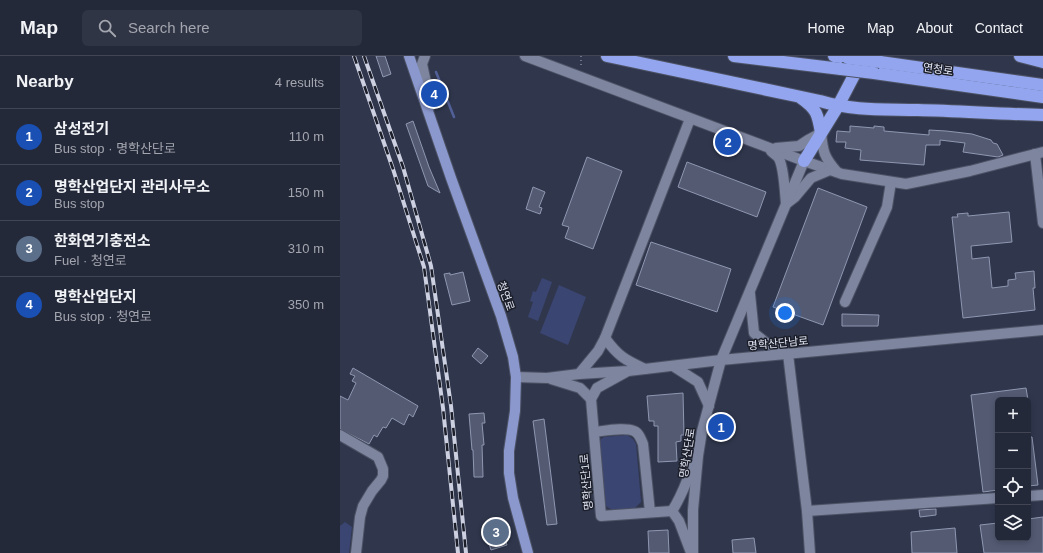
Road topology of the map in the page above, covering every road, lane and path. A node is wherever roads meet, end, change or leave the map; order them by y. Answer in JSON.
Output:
{"nodes":[{"id":1,"x":409,"y":56,"type":"edge"},
{"id":2,"x":425,"y":56,"type":"edge"},
{"id":3,"x":525,"y":56,"type":"edge"},
{"id":4,"x":607,"y":56,"type":"edge"},
{"id":5,"x":734,"y":56,"type":"edge"},
{"id":6,"x":834,"y":56,"type":"edge"},
{"id":7,"x":865,"y":56,"type":"edge"},
{"id":8,"x":1020,"y":56,"type":"edge"},
{"id":9,"x":1043,"y":62,"type":"edge"},
{"id":10,"x":1043,"y":85,"type":"edge"},
{"id":11,"x":800,"y":97,"type":"junction"},
{"id":12,"x":1043,"y":97,"type":"edge"},
{"id":13,"x":838,"y":106,"type":"junction"},
{"id":14,"x":861,"y":109,"type":"junction"},
{"id":15,"x":1043,"y":115,"type":"edge"},
{"id":16,"x":430,"y":118,"type":"junction"},
{"id":17,"x":690,"y":119,"type":"junction"},
{"id":18,"x":821,"y":133,"type":"junction"},
{"id":19,"x":768,"y":148,"type":"junction"},
{"id":20,"x":1039,"y":153,"type":"edge"},
{"id":21,"x":804,"y":161,"type":"junction"},
{"id":22,"x":834,"y":171,"type":"junction"},
{"id":23,"x":891,"y":182,"type":"junction"},
{"id":24,"x":786,"y":204,"type":"junction"},
{"id":25,"x":1043,"y":223,"type":"edge"},
{"id":26,"x":750,"y":292,"type":"junction"},
{"id":27,"x":845,"y":302,"type":"dead end"},
{"id":28,"x":1043,"y":330,"type":"edge"},
{"id":29,"x":605,"y":338,"type":"junction"},
{"id":30,"x":788,"y":354,"type":"junction"},
{"id":31,"x":721,"y":360,"type":"junction"},
{"id":32,"x":673,"y":366,"type":"junction"},
{"id":33,"x":645,"y":369,"type":"junction"},
{"id":34,"x":628,"y":371,"type":"junction"},
{"id":35,"x":579,"y":374,"type":"junction"},
{"id":36,"x":516,"y":377,"type":"junction"},
{"id":37,"x":547,"y":378,"type":"junction"},
{"id":38,"x":591,"y":400,"type":"junction"},
{"id":39,"x":709,"y":406,"type":"junction"},
{"id":40,"x":594,"y":432,"type":"junction"},
{"id":41,"x":340,"y":435,"type":"edge"},
{"id":42,"x":698,"y":456,"type":"junction"},
{"id":43,"x":1043,"y":495,"type":"edge"},
{"id":44,"x":1031,"y":496,"type":"edge"},
{"id":45,"x":995,"y":498,"type":"edge"},
{"id":46,"x":672,"y":511,"type":"junction"},
{"id":47,"x":807,"y":511,"type":"junction"},
{"id":48,"x":650,"y":512,"type":"junction"},
{"id":49,"x":356,"y":553,"type":"edge"},
{"id":50,"x":528,"y":553,"type":"edge"},
{"id":51,"x":692,"y":553,"type":"edge"},
{"id":52,"x":810,"y":553,"type":"edge"}],
"edges":[{"from":1,"to":16,"type":"main road","name":"청연로"},
{"from":2,"to":16,"type":"street"},
{"from":3,"to":17,"type":"street"},
{"from":4,"to":11,"type":"highway"},
{"from":5,"to":12,"type":"highway","name":"연청로","bridge":true},
{"from":6,"to":10,"type":"highway","name":"연청로","bridge":true},
{"from":7,"to":13,"type":"highway"},
{"from":8,"to":9,"type":"highway"},
{"from":11,"to":13,"type":"highway"},
{"from":11,"to":18,"type":"highway"},
{"from":13,"to":14,"type":"highway"},
{"from":13,"to":18,"type":"highway"},
{"from":14,"to":15,"type":"highway"},
{"from":14,"to":18,"type":"highway"},
{"from":16,"to":36,"type":"main road","name":"청연로"},
{"from":17,"to":19,"type":"street"},
{"from":17,"to":29,"type":"street"},
{"from":18,"to":19,"type":"street"},
{"from":18,"to":21,"type":"highway"},
{"from":18,"to":22,"type":"street"},
{"from":19,"to":21,"type":"street"},
{"from":19,"to":24,"type":"street"},
{"from":20,"to":23,"type":"street"},
{"from":20,"to":25,"type":"street"},
{"from":21,"to":22,"type":"street"},
{"from":21,"to":24,"type":"street","name":"명학산단로"},
{"from":22,"to":23,"type":"street"},
{"from":22,"to":24,"type":"street"},
{"from":23,"to":27,"type":"street"},
{"from":24,"to":26,"type":"street","name":"명학산단로"},
{"from":26,"to":30,"type":"street"},
{"from":26,"to":31,"type":"street","name":"명학산단로"},
{"from":28,"to":30,"type":"street","name":"명학산단남로"},
{"from":29,"to":33,"type":"street"},
{"from":29,"to":35,"type":"street"},
{"from":30,"to":31,"type":"street","name":"명학산단남로"},
{"from":30,"to":47,"type":"street"},
{"from":31,"to":32,"type":"street","name":"명학산단남로"},
{"from":31,"to":39,"type":"street","name":"명학산단로"},
{"from":32,"to":33,"type":"street","name":"명학산단남로"},
{"from":32,"to":39,"type":"street"},
{"from":33,"to":34,"type":"street","name":"명학산단남로"},
{"from":34,"to":35,"type":"street","name":"명학산단남로"},
{"from":34,"to":38,"type":"street"},
{"from":35,"to":37,"type":"street","name":"명학산단남로"},
{"from":36,"to":37,"type":"street","name":"명학산단남로"},
{"from":36,"to":50,"type":"main road","name":"청연로"},
{"from":37,"to":38,"type":"street"},
{"from":38,"to":40,"type":"street","name":"명학산단1로"},
{"from":39,"to":42,"type":"street","name":"명학산단로"},
{"from":40,"to":48,"type":"street"},
{"from":40,"to":48,"type":"street","name":"명학산단1로"},
{"from":41,"to":49,"type":"street"},
{"from":42,"to":46,"type":"street"},
{"from":42,"to":51,"type":"street","name":"명학산단로"},
{"from":43,"to":44,"type":"street"},
{"from":45,"to":47,"type":"street"},
{"from":46,"to":48,"type":"street","name":"명학산단1로"},
{"from":46,"to":51,"type":"street"},
{"from":47,"to":52,"type":"street"}]}
